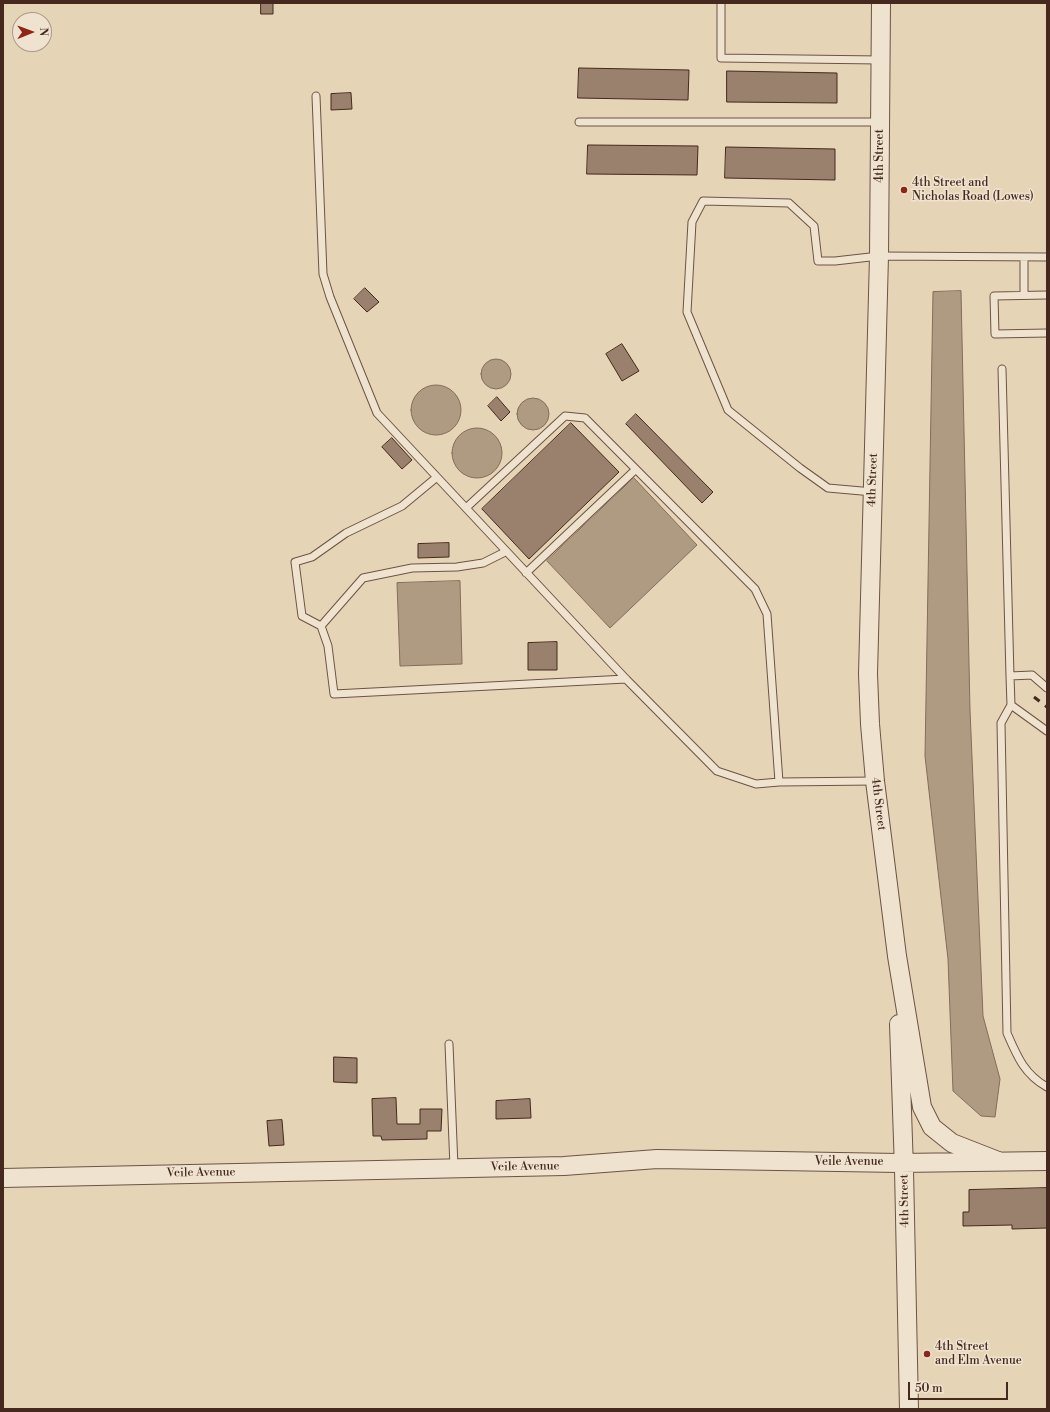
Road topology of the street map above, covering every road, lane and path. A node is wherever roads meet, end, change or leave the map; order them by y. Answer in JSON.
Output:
{"nodes":[{"id":1,"x":721,"y":3,"type":"edge"},
{"id":2,"x":881,"y":3,"type":"edge"},
{"id":3,"x":881,"y":60,"type":"junction"},
{"id":4,"x":316,"y":96,"type":"dead end"},
{"id":5,"x":579,"y":122,"type":"dead end"},
{"id":6,"x":880,"y":122,"type":"junction"},
{"id":7,"x":879,"y":256,"type":"junction"},
{"id":8,"x":1024,"y":257,"type":"junction"},
{"id":9,"x":1047,"y":258,"type":"edge"},
{"id":10,"x":1024,"y":295,"type":"junction"},
{"id":11,"x":1047,"y":295,"type":"edge"},
{"id":12,"x":1047,"y":333,"type":"edge"},
{"id":13,"x":1002,"y":369,"type":"dead end"},
{"id":14,"x":635,"y":470,"type":"junction"},
{"id":15,"x":437,"y":477,"type":"junction"},
{"id":16,"x":873,"y":492,"type":"junction"},
{"id":17,"x":466,"y":508,"type":"junction"},
{"id":18,"x":506,"y":552,"type":"junction"},
{"id":19,"x":526,"y":573,"type":"junction"},
{"id":20,"x":321,"y":626,"type":"junction"},
{"id":21,"x":1010,"y":676,"type":"junction"},
{"id":22,"x":626,"y":678,"type":"junction"},
{"id":23,"x":1047,"y":688,"type":"edge"},
{"id":24,"x":1011,"y":705,"type":"junction"},
{"id":25,"x":1047,"y":731,"type":"edge"},
{"id":26,"x":875,"y":781,"type":"junction"},
{"id":27,"x":779,"y":782,"type":"junction"},
{"id":28,"x":897,"y":956,"type":"junction"},
{"id":29,"x":449,"y":1044,"type":"dead end"},
{"id":30,"x":1047,"y":1087,"type":"edge"},
{"id":31,"x":998,"y":1161,"type":"junction"},
{"id":32,"x":1047,"y":1161,"type":"edge"},
{"id":33,"x":904,"y":1162,"type":"junction"},
{"id":34,"x":454,"y":1168,"type":"junction"},
{"id":35,"x":3,"y":1178,"type":"edge"},
{"id":36,"x":909,"y":1409,"type":"edge"}],
"edges":[{"from":1,"to":3,"type":"lane"},
{"from":2,"to":3,"type":"street","name":"4th Street"},
{"from":3,"to":6,"type":"street","name":"4th Street"},
{"from":4,"to":15,"type":"lane"},
{"from":5,"to":6,"type":"lane"},
{"from":6,"to":7,"type":"street","name":"4th Street"},
{"from":7,"to":8,"type":"lane"},
{"from":7,"to":16,"type":"street","name":"4th Street"},
{"from":7,"to":16,"type":"lane"},
{"from":8,"to":9,"type":"lane"},
{"from":8,"to":10,"type":"lane"},
{"from":10,"to":11,"type":"lane"},
{"from":10,"to":12,"type":"lane"},
{"from":13,"to":21,"type":"lane"},
{"from":14,"to":17,"type":"lane"},
{"from":14,"to":19,"type":"lane"},
{"from":14,"to":27,"type":"lane"},
{"from":15,"to":17,"type":"lane"},
{"from":15,"to":20,"type":"lane"},
{"from":16,"to":26,"type":"street","name":"4th Street"},
{"from":17,"to":18,"type":"lane"},
{"from":18,"to":19,"type":"lane"},
{"from":18,"to":20,"type":"lane"},
{"from":19,"to":22,"type":"lane"},
{"from":20,"to":22,"type":"lane"},
{"from":21,"to":23,"type":"lane"},
{"from":21,"to":24,"type":"lane"},
{"from":22,"to":27,"type":"lane"},
{"from":24,"to":25,"type":"lane"},
{"from":24,"to":30,"type":"lane"},
{"from":26,"to":27,"type":"lane"},
{"from":26,"to":28,"type":"street","name":"4th Street"},
{"from":28,"to":31,"type":"street"},
{"from":28,"to":33,"type":"street","name":"4th Street"},
{"from":29,"to":34,"type":"lane"},
{"from":31,"to":32,"type":"street","name":"Veile Avenue"},
{"from":31,"to":33,"type":"street","name":"Veile Avenue"},
{"from":33,"to":34,"type":"street","name":"Veile Avenue"},
{"from":33,"to":36,"type":"street","name":"4th Street"},
{"from":34,"to":35,"type":"street","name":"Veile Avenue"}]}
